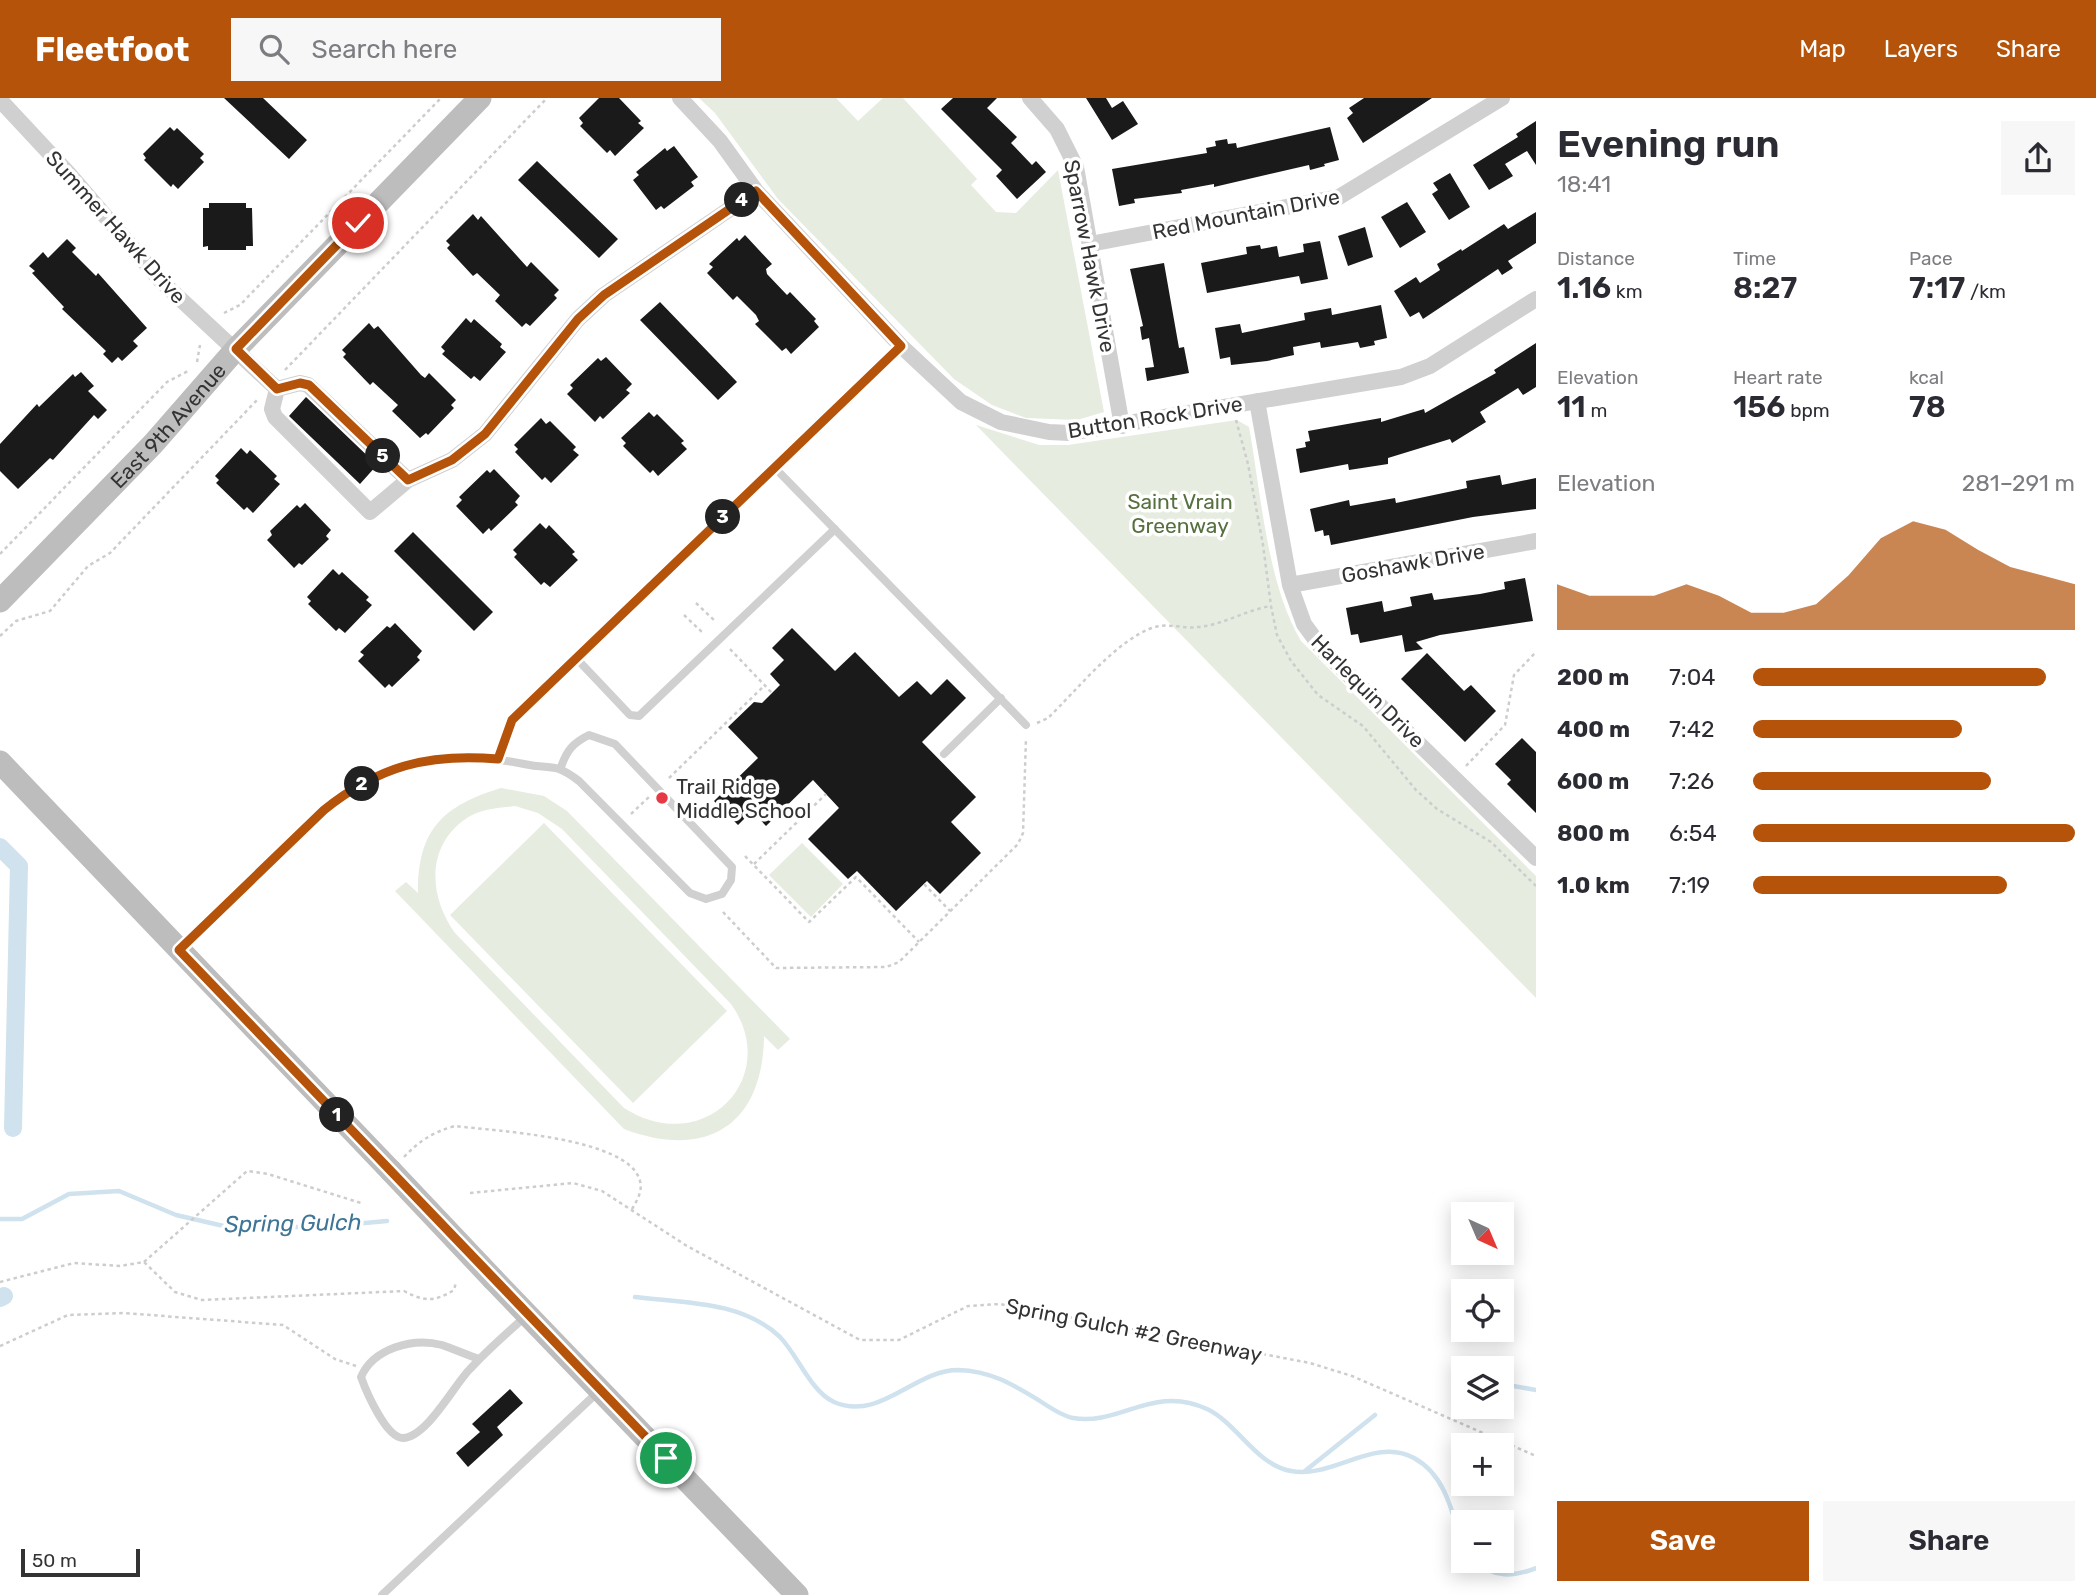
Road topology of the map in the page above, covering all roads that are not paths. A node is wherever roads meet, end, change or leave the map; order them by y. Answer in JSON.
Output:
{"nodes":[{"id":1,"x":480,"y":98,"type":"edge"},
{"id":2,"x":680,"y":98,"type":"edge"},
{"id":3,"x":1030,"y":98,"type":"edge"},
{"id":4,"x":1502,"y":98,"type":"edge"},
{"id":5,"x":0,"y":100,"type":"edge"},
{"id":6,"x":756,"y":191,"type":"junction"},
{"id":7,"x":1090,"y":244,"type":"junction"},
{"id":8,"x":1536,"y":299,"type":"edge"},
{"id":9,"x":901,"y":346,"type":"junction"},
{"id":10,"x":236,"y":349,"type":"junction"},
{"id":11,"x":274,"y":385,"type":"junction"},
{"id":12,"x":1257,"y":401,"type":"junction"},
{"id":13,"x":1122,"y":426,"type":"junction"},
{"id":14,"x":774,"y":467,"type":"junction"},
{"id":15,"x":408,"y":480,"type":"junction"},
{"id":16,"x":835,"y":529,"type":"junction"},
{"id":17,"x":1536,"y":541,"type":"edge"},
{"id":18,"x":1290,"y":585,"type":"junction"},
{"id":19,"x":0,"y":601,"type":"edge"},
{"id":20,"x":576,"y":659,"type":"junction"},
{"id":21,"x":1001,"y":698,"type":"junction"},
{"id":22,"x":1026,"y":725,"type":"road end"},
{"id":23,"x":944,"y":754,"type":"dead end"},
{"id":24,"x":498,"y":759,"type":"junction"},
{"id":25,"x":0,"y":762,"type":"edge"},
{"id":26,"x":561,"y":767,"type":"junction"},
{"id":27,"x":1536,"y":858,"type":"edge"},
{"id":28,"x":179,"y":950,"type":"junction"},
{"id":29,"x":528,"y":1314,"type":"junction"},
{"id":30,"x":479,"y":1359,"type":"junction"},
{"id":31,"x":600,"y":1390,"type":"junction"},
{"id":32,"x":382,"y":1595,"type":"edge"},
{"id":33,"x":797,"y":1595,"type":"edge"}],
"edges":[{"from":1,"to":10,"type":"main road","name":"East 9th Avenue"},
{"from":2,"to":6,"type":"street","name":"Button Rock Drive"},
{"from":3,"to":7,"type":"street","name":"Sparrow Hawk Drive"},
{"from":4,"to":7,"type":"street","name":"Red Mountain Drive"},
{"from":5,"to":10,"type":"street","name":"Summer Hawk Drive"},
{"from":6,"to":9,"type":"street","name":"Button Rock Drive"},
{"from":6,"to":15,"type":"street"},
{"from":7,"to":13,"type":"street","name":"Sparrow Hawk Drive"},
{"from":8,"to":12,"type":"street","name":"Button Rock Drive"},
{"from":9,"to":13,"type":"street","name":"Button Rock Drive"},
{"from":9,"to":14,"type":"lane"},
{"from":10,"to":11,"type":"street","name":"Summer Hawk Drive"},
{"from":10,"to":19,"type":"main road","name":"East 9th Avenue"},
{"from":11,"to":15,"type":"street"},
{"from":11,"to":15,"type":"street"},
{"from":12,"to":13,"type":"street","name":"Button Rock Drive"},
{"from":12,"to":18,"type":"street","name":"Harlequin Drive"},
{"from":14,"to":16,"type":"lane"},
{"from":14,"to":20,"type":"lane"},
{"from":16,"to":20,"type":"lane"},
{"from":16,"to":21,"type":"lane"},
{"from":17,"to":18,"type":"street","name":"Goshawk Drive"},
{"from":18,"to":27,"type":"street","name":"Harlequin Drive"},
{"from":20,"to":24,"type":"lane"},
{"from":21,"to":22,"type":"lane"},
{"from":21,"to":23,"type":"lane"},
{"from":24,"to":26,"type":"lane"},
{"from":24,"to":28,"type":"lane"},
{"from":25,"to":28,"type":"main road"},
{"from":26,"to":26,"type":"lane"},
{"from":28,"to":29,"type":"main road","bridge":true},
{"from":29,"to":30,"type":"lane"},
{"from":29,"to":31,"type":"main road"},
{"from":30,"to":30,"type":"lane"},
{"from":31,"to":32,"type":"lane"},
{"from":31,"to":33,"type":"main road"}]}
